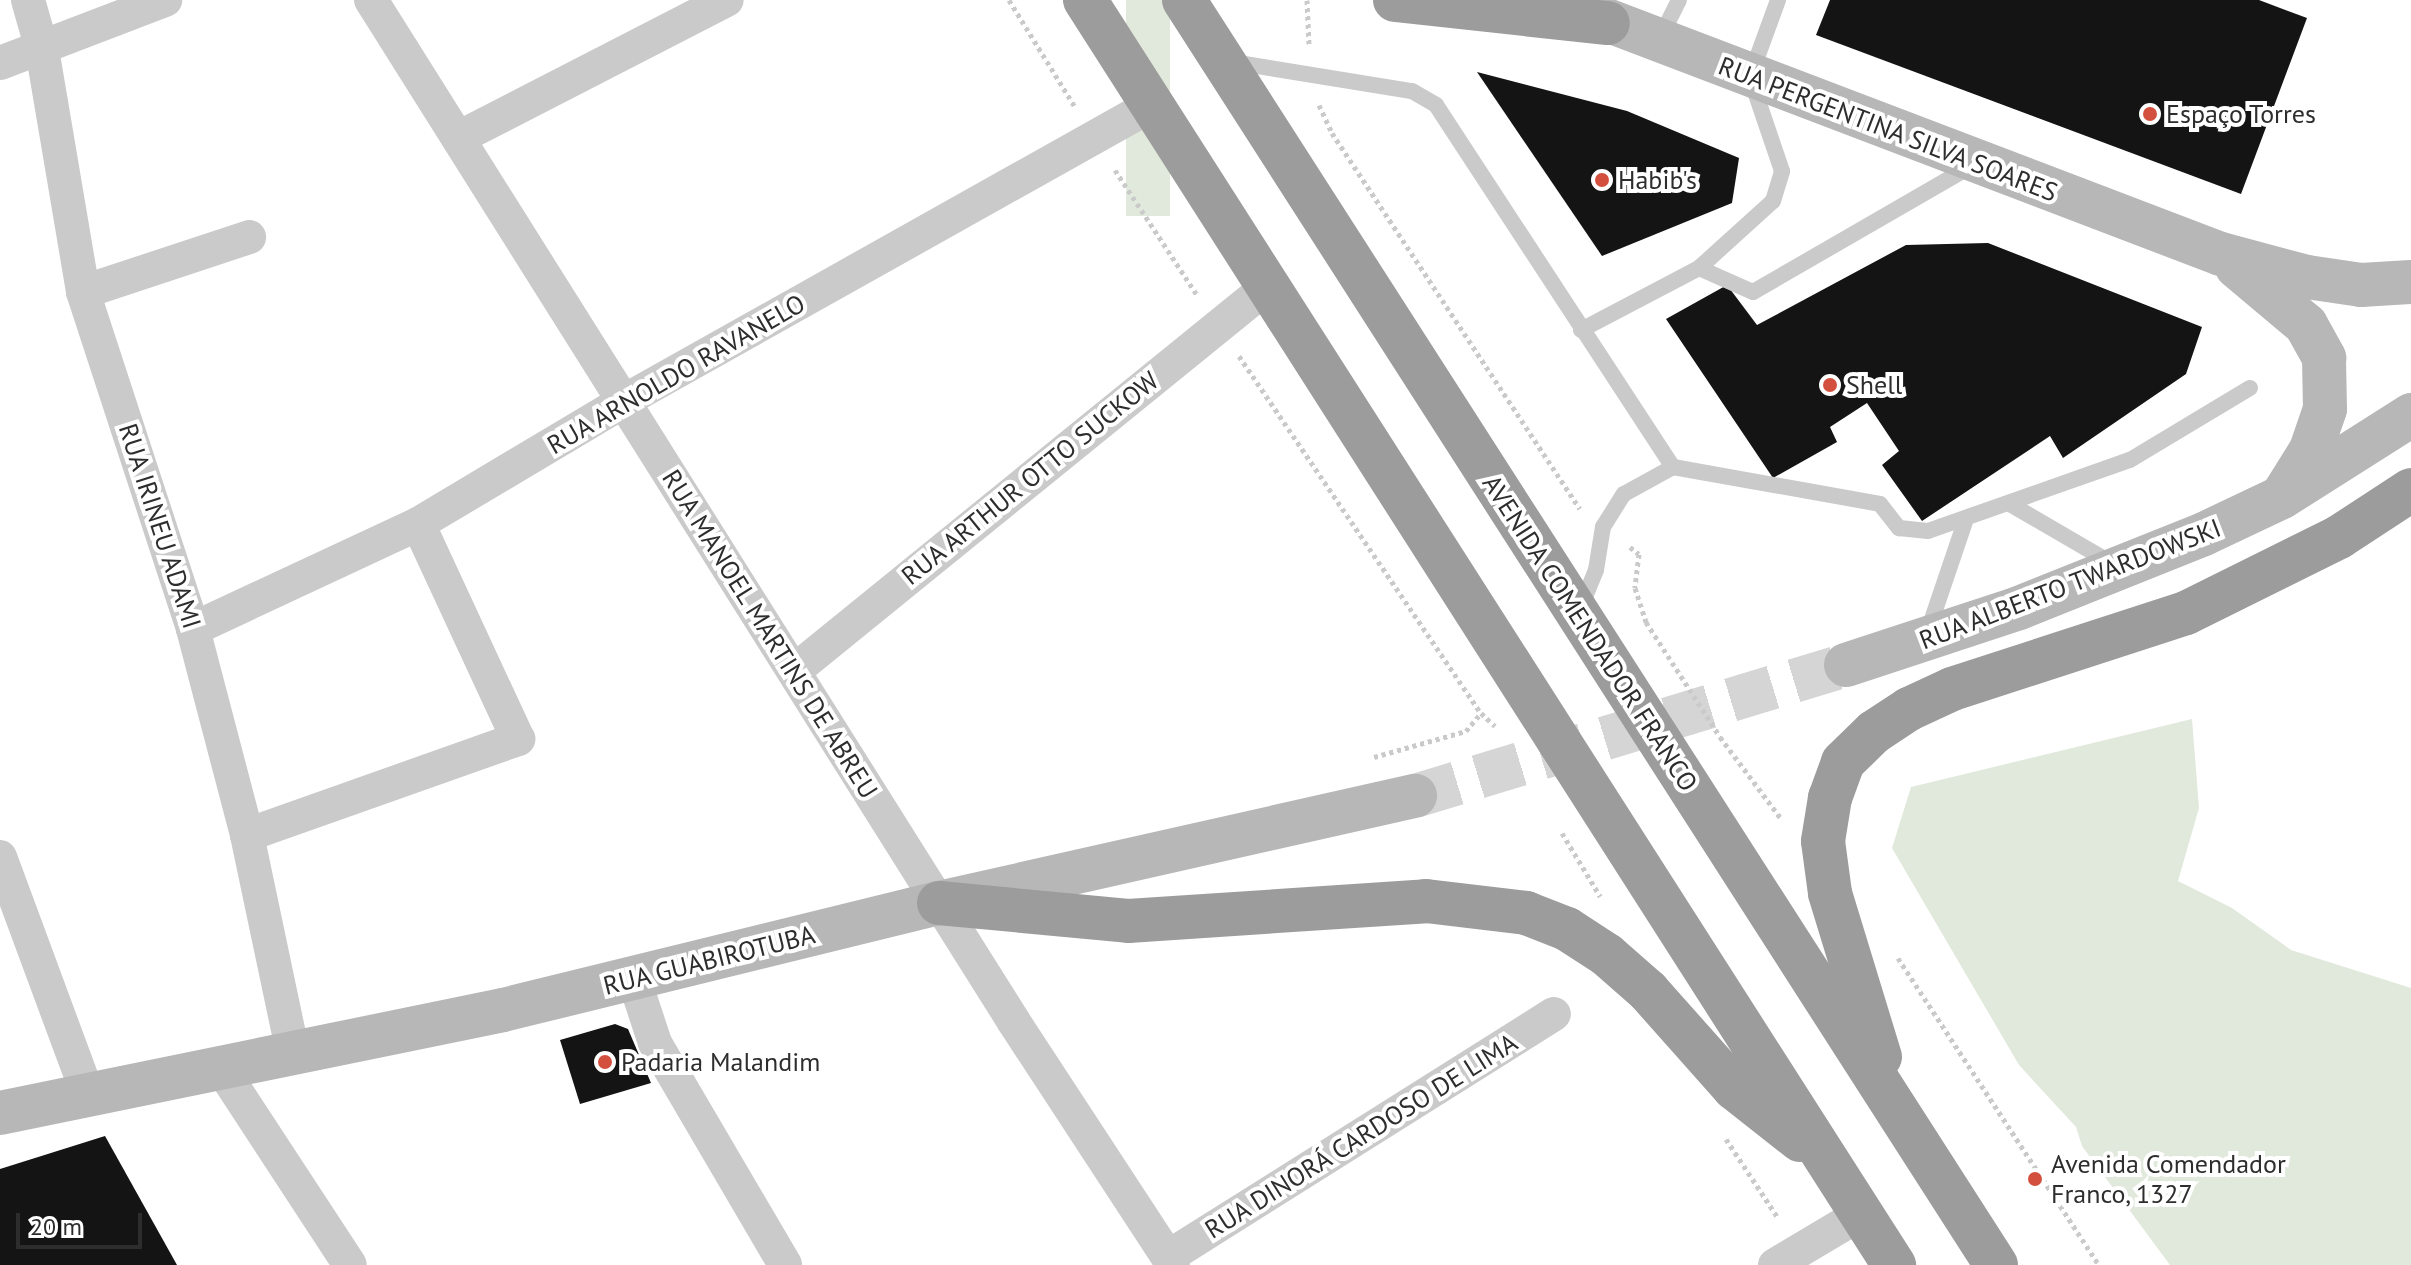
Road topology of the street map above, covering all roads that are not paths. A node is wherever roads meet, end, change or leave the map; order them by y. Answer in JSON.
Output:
{"nodes":[{"id":1,"x":28,"y":0,"type":"edge"},
{"id":2,"x":165,"y":0,"type":"edge"},
{"id":3,"x":371,"y":0,"type":"edge"},
{"id":4,"x":727,"y":0,"type":"edge"},
{"id":5,"x":1085,"y":0,"type":"edge"},
{"id":6,"x":1184,"y":0,"type":"edge"},
{"id":7,"x":1395,"y":0,"type":"edge"},
{"id":8,"x":1558,"y":0,"type":"edge"},
{"id":9,"x":1679,"y":0,"type":"edge"},
{"id":10,"x":1778,"y":0,"type":"edge"},
{"id":11,"x":1608,"y":23,"type":"junction"},
{"id":12,"x":1658,"y":42,"type":"junction"},
{"id":13,"x":42,"y":49,"type":"junction"},
{"id":14,"x":1224,"y":61,"type":"junction"},
{"id":15,"x":0,"y":63,"type":"edge"},
{"id":16,"x":1750,"y":77,"type":"junction"},
{"id":17,"x":1152,"y":105,"type":"junction"},
{"id":18,"x":458,"y":138,"type":"junction"},
{"id":19,"x":1978,"y":163,"type":"junction"},
{"id":20,"x":249,"y":237,"type":"dead end"},
{"id":21,"x":2221,"y":254,"type":"junction"},
{"id":22,"x":1699,"y":268,"type":"junction"},
{"id":23,"x":2411,"y":282,"type":"edge"},
{"id":24,"x":1268,"y":286,"type":"junction"},
{"id":25,"x":83,"y":292,"type":"junction"},
{"id":26,"x":1581,"y":330,"type":"junction"},
{"id":27,"x":2250,"y":388,"type":"dead end"},
{"id":28,"x":624,"y":401,"type":"junction"},
{"id":29,"x":2411,"y":415,"type":"edge"},
{"id":30,"x":1673,"y":467,"type":"junction"},
{"id":31,"x":2411,"y":490,"type":"edge"},
{"id":32,"x":2282,"y":497,"type":"junction"},
{"id":33,"x":2010,"y":504,"type":"junction"},
{"id":34,"x":1965,"y":522,"type":"junction"},
{"id":35,"x":418,"y":524,"type":"junction"},
{"id":36,"x":2122,"y":569,"type":"junction"},
{"id":37,"x":1578,"y":614,"type":"junction"},
{"id":38,"x":193,"y":629,"type":"junction"},
{"id":39,"x":1925,"y":640,"type":"junction"},
{"id":40,"x":1846,"y":665,"type":"tunnel mouth"},
{"id":41,"x":794,"y":671,"type":"junction"},
{"id":42,"x":1415,"y":796,"type":"tunnel mouth"},
{"id":43,"x":247,"y":835,"type":"junction"},
{"id":44,"x":0,"y":857,"type":"edge"},
{"id":45,"x":939,"y":903,"type":"junction"},
{"id":46,"x":634,"y":979,"type":"junction"},
{"id":47,"x":1554,"y":1014,"type":"dead end"},
{"id":48,"x":293,"y":1053,"type":"junction"},
{"id":49,"x":221,"y":1068,"type":"junction"},
{"id":50,"x":88,"y":1095,"type":"junction"},
{"id":51,"x":1896,"y":1109,"type":"junction"},
{"id":52,"x":0,"y":1113,"type":"edge"},
{"id":53,"x":1827,"y":1161,"type":"junction"},
{"id":54,"x":1861,"y":1214,"type":"junction"},
{"id":55,"x":1170,"y":1261,"type":"edge"},
{"id":56,"x":350,"y":1265,"type":"edge"},
{"id":57,"x":785,"y":1265,"type":"edge"},
{"id":58,"x":1775,"y":1265,"type":"edge"},
{"id":59,"x":1894,"y":1265,"type":"edge"},
{"id":60,"x":1996,"y":1265,"type":"edge"}],
"edges":[{"from":1,"to":13,"type":"street","name":"RUA IRINEU ADAMI"},
{"from":2,"to":13,"type":"street"},
{"from":3,"to":18,"type":"street","name":"RUA MANOEL MARTINS DE ABREU"},
{"from":4,"to":18,"type":"street"},
{"from":5,"to":17,"type":"highway"},
{"from":6,"to":14,"type":"highway","name":"AVENIDA COMENDADOR FRANCO"},
{"from":7,"to":11,"type":"highway"},
{"from":8,"to":11,"type":"main road","name":"RUA PERGENTINA SILVA SOARES"},
{"from":9,"to":12,"type":"lane"},
{"from":10,"to":16,"type":"lane"},
{"from":11,"to":12,"type":"main road","name":"RUA PERGENTINA SILVA SOARES"},
{"from":12,"to":16,"type":"main road","name":"RUA PERGENTINA SILVA SOARES"},
{"from":13,"to":15,"type":"street"},
{"from":13,"to":25,"type":"street","name":"RUA IRINEU ADAMI"},
{"from":14,"to":26,"type":"lane"},
{"from":14,"to":37,"type":"highway","name":"AVENIDA COMENDADOR FRANCO"},
{"from":16,"to":19,"type":"main road","name":"RUA PERGENTINA SILVA SOARES"},
{"from":16,"to":22,"type":"lane"},
{"from":17,"to":24,"type":"highway"},
{"from":17,"to":28,"type":"street","name":"RUA ARNOLDO RAVANELO"},
{"from":18,"to":28,"type":"street","name":"RUA MANOEL MARTINS DE ABREU"},
{"from":19,"to":21,"type":"main road","name":"RUA PERGENTINA SILVA SOARES"},
{"from":19,"to":22,"type":"lane"},
{"from":20,"to":25,"type":"street"},
{"from":21,"to":23,"type":"main road","name":"RUA PERGENTINA SILVA SOARES"},
{"from":21,"to":32,"type":"main road","name":"RUA PERGENTINA SILVA SOARES"},
{"from":22,"to":26,"type":"lane"},
{"from":24,"to":41,"type":"street","name":"RUA ARTHUR OTTO SUCKOW"},
{"from":24,"to":53,"type":"highway"},
{"from":25,"to":38,"type":"street","name":"RUA IRINEU ADAMI"},
{"from":26,"to":30,"type":"lane"},
{"from":27,"to":33,"type":"lane"},
{"from":28,"to":35,"type":"street","name":"RUA ARNOLDO RAVANELO"},
{"from":28,"to":41,"type":"street","name":"RUA MANOEL MARTINS DE ABREU"},
{"from":29,"to":32,"type":"main road","name":"RUA ALBERTO TWARDOWSKI"},
{"from":30,"to":34,"type":"lane"},
{"from":30,"to":37,"type":"lane"},
{"from":31,"to":51,"type":"highway"},
{"from":32,"to":36,"type":"main road","name":"RUA ALBERTO TWARDOWSKI"},
{"from":33,"to":34,"type":"lane"},
{"from":33,"to":36,"type":"lane"},
{"from":34,"to":39,"type":"lane"},
{"from":35,"to":38,"type":"street","name":"RUA ARNOLDO RAVANELO"},
{"from":35,"to":43,"type":"street"},
{"from":36,"to":39,"type":"main road","name":"RUA ALBERTO TWARDOWSKI"},
{"from":37,"to":51,"type":"highway","name":"AVENIDA COMENDADOR FRANCO"},
{"from":38,"to":43,"type":"street","name":"RUA IRINEU ADAMI"},
{"from":39,"to":40,"type":"main road","name":"RUA ALBERTO TWARDOWSKI"},
{"from":41,"to":45,"type":"street","name":"RUA MANOEL MARTINS DE ABREU"},
{"from":42,"to":45,"type":"main road","name":"RUA GUABIROTUBA"},
{"from":43,"to":48,"type":"street","name":"RUA IRINEU ADAMI"},
{"from":44,"to":50,"type":"street"},
{"from":45,"to":46,"type":"main road","name":"RUA GUABIROTUBA"},
{"from":45,"to":53,"type":"highway"},
{"from":45,"to":55,"type":"street","name":"RUA MANOEL MARTINS DE ABREU"},
{"from":46,"to":48,"type":"main road","name":"RUA GUABIROTUBA"},
{"from":46,"to":57,"type":"street"},
{"from":47,"to":55,"type":"street","name":"RUA DINORÁ CARDOSO DE LIMA"},
{"from":48,"to":49,"type":"main road","name":"RUA GUABIROTUBA"},
{"from":49,"to":50,"type":"main road","name":"RUA GUABIROTUBA"},
{"from":49,"to":56,"type":"street"},
{"from":50,"to":52,"type":"main road","name":"RUA GUABIROTUBA"},
{"from":51,"to":60,"type":"highway","name":"AVENIDA COMENDADOR FRANCO"},
{"from":53,"to":54,"type":"highway"},
{"from":54,"to":58,"type":"street"},
{"from":54,"to":59,"type":"highway"}]}
